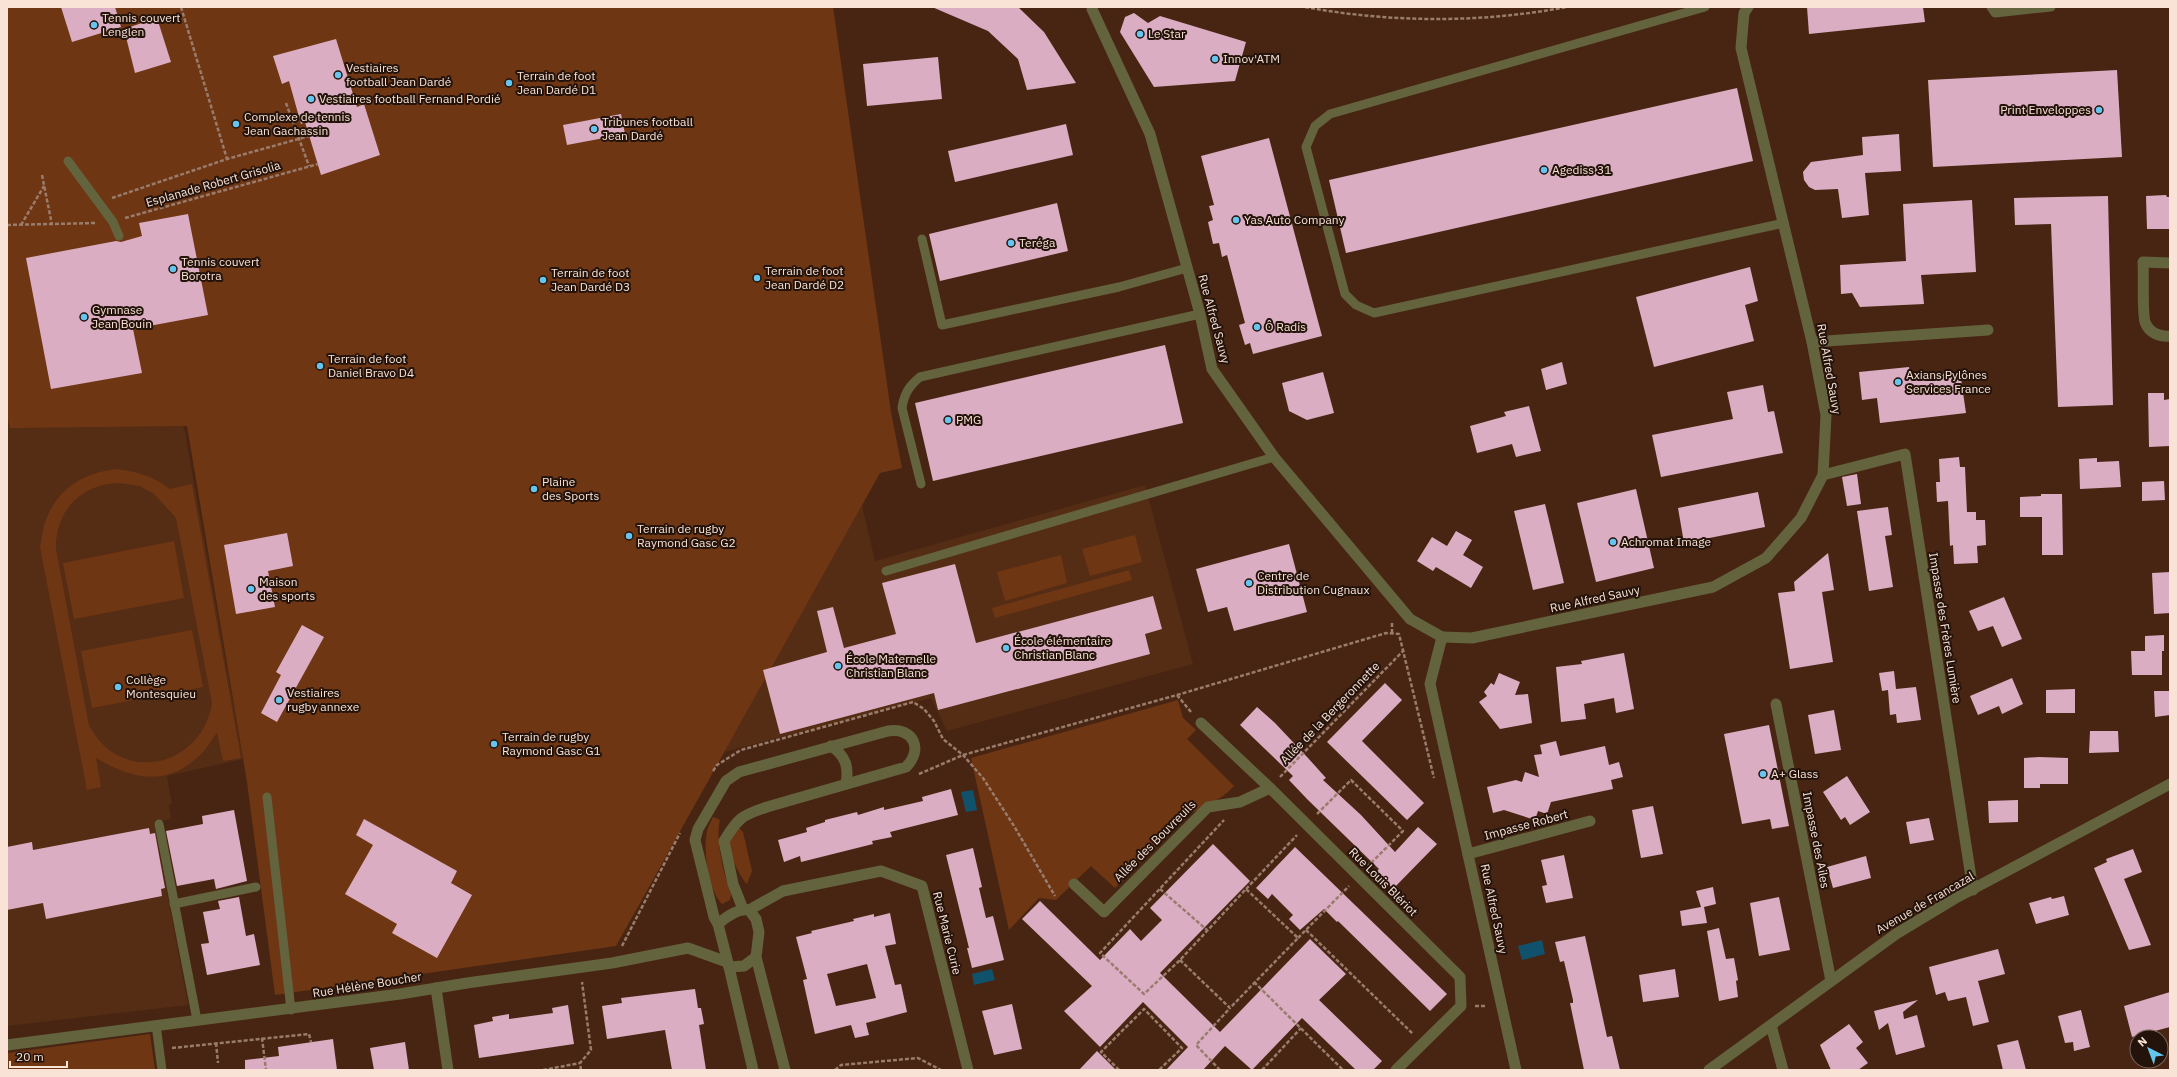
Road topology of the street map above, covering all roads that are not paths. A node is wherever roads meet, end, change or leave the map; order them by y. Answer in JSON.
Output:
{"nodes":[{"id":1,"x":1706,"y":7,"type":"edge"},
{"id":2,"x":1748,"y":7,"type":"edge"},
{"id":3,"x":1990,"y":7,"type":"edge"},
{"id":4,"x":2051,"y":7,"type":"edge"},
{"id":5,"x":1090,"y":8,"type":"edge"},
{"id":6,"x":68,"y":161,"type":"dead end"},
{"id":7,"x":1784,"y":223,"type":"junction"},
{"id":8,"x":119,"y":236,"type":"dead end"},
{"id":9,"x":922,"y":240,"type":"dead end"},
{"id":10,"x":2170,"y":263,"type":"edge"},
{"id":11,"x":1187,"y":268,"type":"junction"},
{"id":12,"x":1200,"y":314,"type":"junction"},
{"id":13,"x":1988,"y":330,"type":"dead end"},
{"id":14,"x":2170,"y":336,"type":"edge"},
{"id":15,"x":1812,"y":342,"type":"junction"},
{"id":16,"x":1274,"y":457,"type":"junction"},
{"id":17,"x":1823,"y":475,"type":"junction"},
{"id":18,"x":921,"y":484,"type":"dead end"},
{"id":19,"x":886,"y":571,"type":"dead end"},
{"id":20,"x":1442,"y":637,"type":"junction"},
{"id":21,"x":1776,"y":704,"type":"dead end"},
{"id":22,"x":1201,"y":723,"type":"road end"},
{"id":23,"x":831,"y":746,"type":"junction"},
{"id":24,"x":846,"y":784,"type":"junction"},
{"id":25,"x":2170,"y":784,"type":"edge"},
{"id":26,"x":1270,"y":788,"type":"junction"},
{"id":27,"x":266,"y":798,"type":"dead end"},
{"id":28,"x":1590,"y":821,"type":"dead end"},
{"id":29,"x":159,"y":824,"type":"dead end"},
{"id":30,"x":1468,"y":854,"type":"junction"},
{"id":31,"x":1074,"y":884,"type":"dead end"},
{"id":32,"x":256,"y":886,"type":"dead end"},
{"id":33,"x":1973,"y":890,"type":"junction"},
{"id":34,"x":174,"y":904,"type":"junction"},
{"id":35,"x":746,"y":909,"type":"junction"},
{"id":36,"x":718,"y":924,"type":"junction"},
{"id":37,"x":756,"y":957,"type":"junction"},
{"id":38,"x":728,"y":965,"type":"junction"},
{"id":39,"x":1831,"y":981,"type":"junction"},
{"id":40,"x":436,"y":988,"type":"junction"},
{"id":41,"x":291,"y":1010,"type":"junction"},
{"id":42,"x":197,"y":1020,"type":"junction"},
{"id":43,"x":156,"y":1025,"type":"junction"},
{"id":44,"x":1771,"y":1025,"type":"junction"},
{"id":45,"x":7,"y":1045,"type":"edge"},
{"id":46,"x":162,"y":1070,"type":"edge"},
{"id":47,"x":448,"y":1070,"type":"edge"},
{"id":48,"x":753,"y":1070,"type":"edge"},
{"id":49,"x":785,"y":1070,"type":"edge"},
{"id":50,"x":968,"y":1070,"type":"edge"},
{"id":51,"x":1396,"y":1070,"type":"edge"},
{"id":52,"x":1516,"y":1070,"type":"edge"},
{"id":53,"x":1709,"y":1070,"type":"edge"},
{"id":54,"x":1783,"y":1070,"type":"edge"}],
"edges":[{"from":1,"to":7,"type":"lane"},
{"from":2,"to":7,"type":"street","name":"Rue Alfred Sauvy"},
{"from":3,"to":4,"type":"lane"},
{"from":5,"to":11,"type":"street","name":"Rue Alfred Sauvy"},
{"from":6,"to":8,"type":"lane"},
{"from":7,"to":15,"type":"street","name":"Rue Alfred Sauvy"},
{"from":9,"to":11,"type":"lane"},
{"from":10,"to":14,"type":"street"},
{"from":11,"to":12,"type":"street","name":"Rue Alfred Sauvy"},
{"from":12,"to":16,"type":"street","name":"Rue Alfred Sauvy"},
{"from":12,"to":18,"type":"lane"},
{"from":13,"to":15,"type":"street"},
{"from":15,"to":17,"type":"street","name":"Rue Alfred Sauvy"},
{"from":16,"to":19,"type":"lane"},
{"from":16,"to":20,"type":"street","name":"Rue Alfred Sauvy"},
{"from":17,"to":20,"type":"street","name":"Rue Alfred Sauvy"},
{"from":17,"to":33,"type":"street","name":"Impasse des Frères Lumière"},
{"from":20,"to":30,"type":"street","name":"Rue Alfred Sauvy"},
{"from":21,"to":39,"type":"street","name":"Impasse des Ailes"},
{"from":22,"to":26,"type":"street","name":"Rue Louis Blériot"},
{"from":23,"to":24,"type":"street"},
{"from":23,"to":24,"type":"street"},
{"from":23,"to":36,"type":"street"},
{"from":24,"to":35,"type":"street"},
{"from":25,"to":33,"type":"street","name":"Avenue de Francazal"},
{"from":26,"to":31,"type":"street","name":"Allée des Bouvreuils"},
{"from":26,"to":51,"type":"street","name":"Rue Louis Blériot"},
{"from":27,"to":41,"type":"lane"},
{"from":28,"to":30,"type":"street","name":"Impasse Robert"},
{"from":29,"to":34,"type":"lane"},
{"from":30,"to":52,"type":"street","name":"Rue Alfred Sauvy"},
{"from":32,"to":34,"type":"lane"},
{"from":33,"to":39,"type":"street","name":"Avenue de Francazal"},
{"from":34,"to":42,"type":"lane"},
{"from":35,"to":36,"type":"street"},
{"from":35,"to":37,"type":"street"},
{"from":35,"to":50,"type":"street","name":"Rue Marie Curie"},
{"from":36,"to":38,"type":"street"},
{"from":37,"to":38,"type":"street"},
{"from":37,"to":49,"type":"street"},
{"from":38,"to":40,"type":"street","name":"Rue Hélène Boucher"},
{"from":38,"to":48,"type":"street"},
{"from":39,"to":44,"type":"street","name":"Avenue de Francazal"},
{"from":40,"to":41,"type":"street","name":"Rue Hélène Boucher"},
{"from":40,"to":47,"type":"street"},
{"from":41,"to":42,"type":"street","name":"Rue Hélène Boucher"},
{"from":42,"to":43,"type":"street","name":"Rue Hélène Boucher"},
{"from":43,"to":45,"type":"street","name":"Rue Hélène Boucher"},
{"from":43,"to":46,"type":"lane"},
{"from":44,"to":53,"type":"street","name":"Avenue de Francazal"},
{"from":44,"to":54,"type":"street"}]}
